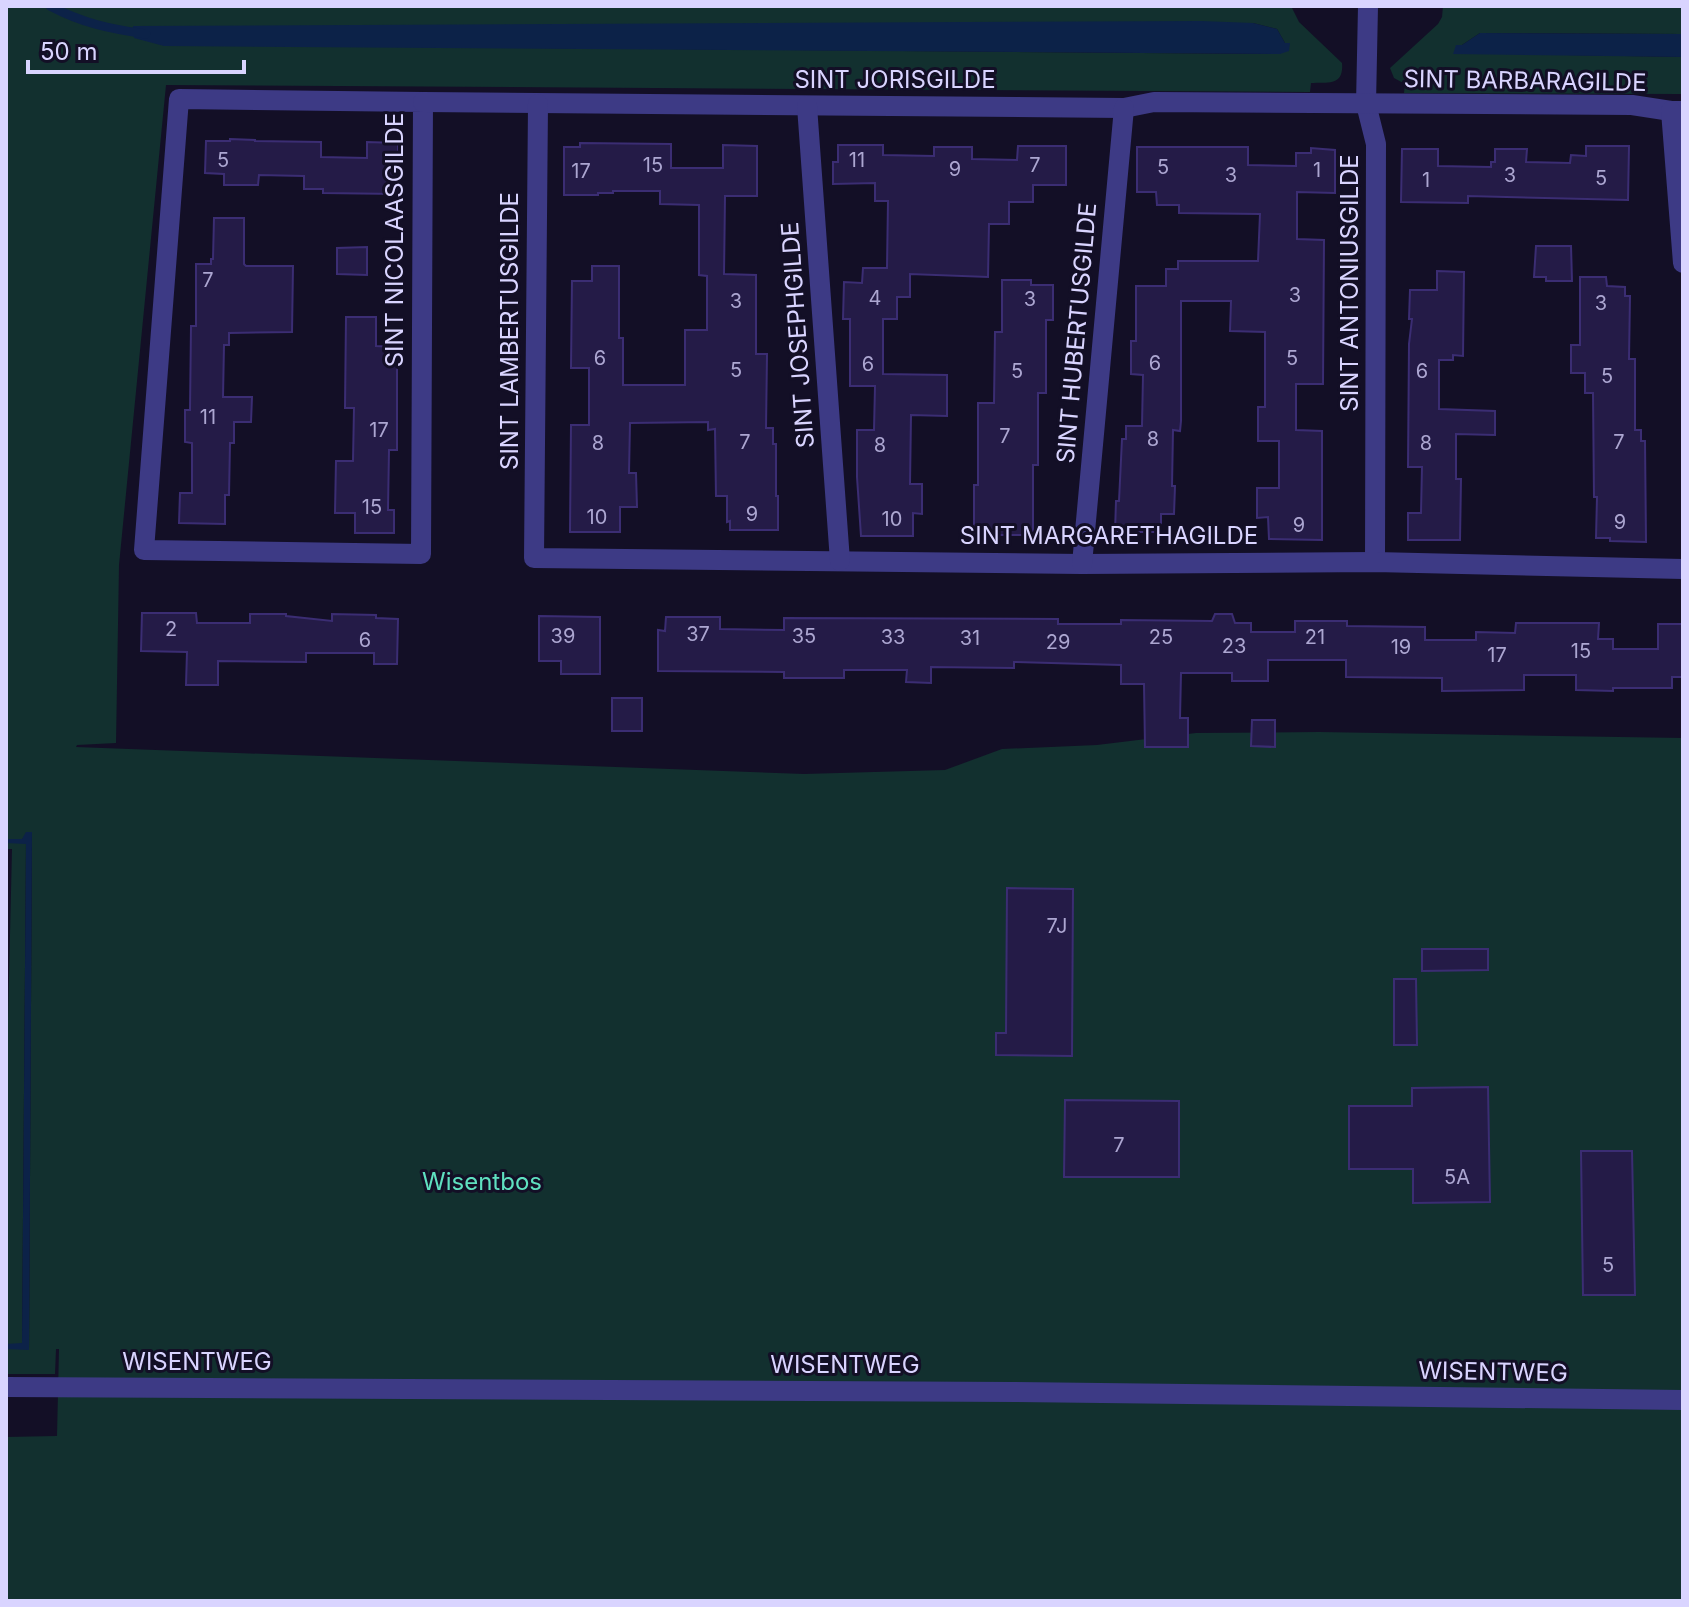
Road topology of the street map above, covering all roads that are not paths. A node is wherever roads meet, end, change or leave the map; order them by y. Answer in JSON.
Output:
{"nodes":[{"id":1,"x":1368,"y":6,"type":"edge"},
{"id":2,"x":423,"y":102,"type":"junction"},
{"id":3,"x":538,"y":104,"type":"junction"},
{"id":4,"x":1366,"y":104,"type":"junction"},
{"id":5,"x":807,"y":106,"type":"junction"},
{"id":6,"x":1124,"y":108,"type":"junction"},
{"id":7,"x":1677,"y":111,"type":"edge"},
{"id":8,"x":1683,"y":263,"type":"edge"},
{"id":9,"x":534,"y":558,"type":"joint"},
{"id":10,"x":840,"y":561,"type":"junction"},
{"id":11,"x":1375,"y":562,"type":"junction"},
{"id":12,"x":1082,"y":564,"type":"junction"},
{"id":13,"x":1683,"y":569,"type":"edge"},
{"id":14,"x":6,"y":1387,"type":"edge"},
{"id":15,"x":1683,"y":1400,"type":"edge"}],
"edges":[{"from":1,"to":4,"type":"street","name":"SINT ANTONIUSGILDE"},
{"from":2,"to":2,"type":"street","name":"SINT NICOLAASGILDE"},
{"from":2,"to":3,"type":"street","name":"SINT JORISGILDE"},
{"from":3,"to":5,"type":"street","name":"SINT JORISGILDE"},
{"from":3,"to":9,"type":"street","name":"SINT LAMBERTUSGILDE"},
{"from":4,"to":6,"type":"street","name":"SINT JORISGILDE"},
{"from":4,"to":7,"type":"street","name":"SINT BARBARAGILDE"},
{"from":4,"to":11,"type":"street","name":"SINT ANTONIUSGILDE"},
{"from":5,"to":6,"type":"street","name":"SINT JORISGILDE"},
{"from":5,"to":10,"type":"street","name":"SINT JOSEPHGILDE"},
{"from":6,"to":12,"type":"street","name":"SINT HUBERTUSGILDE"},
{"from":7,"to":8,"type":"street"},
{"from":9,"to":10,"type":"street","name":"SINT MARGARETHAGILDE"},
{"from":10,"to":12,"type":"street","name":"SINT MARGARETHAGILDE"},
{"from":11,"to":12,"type":"street","name":"SINT MARGARETHAGILDE"},
{"from":11,"to":13,"type":"street","name":"SINT MARGARETHAGILDE"},
{"from":14,"to":15,"type":"street","name":"WISENTWEG"}]}
